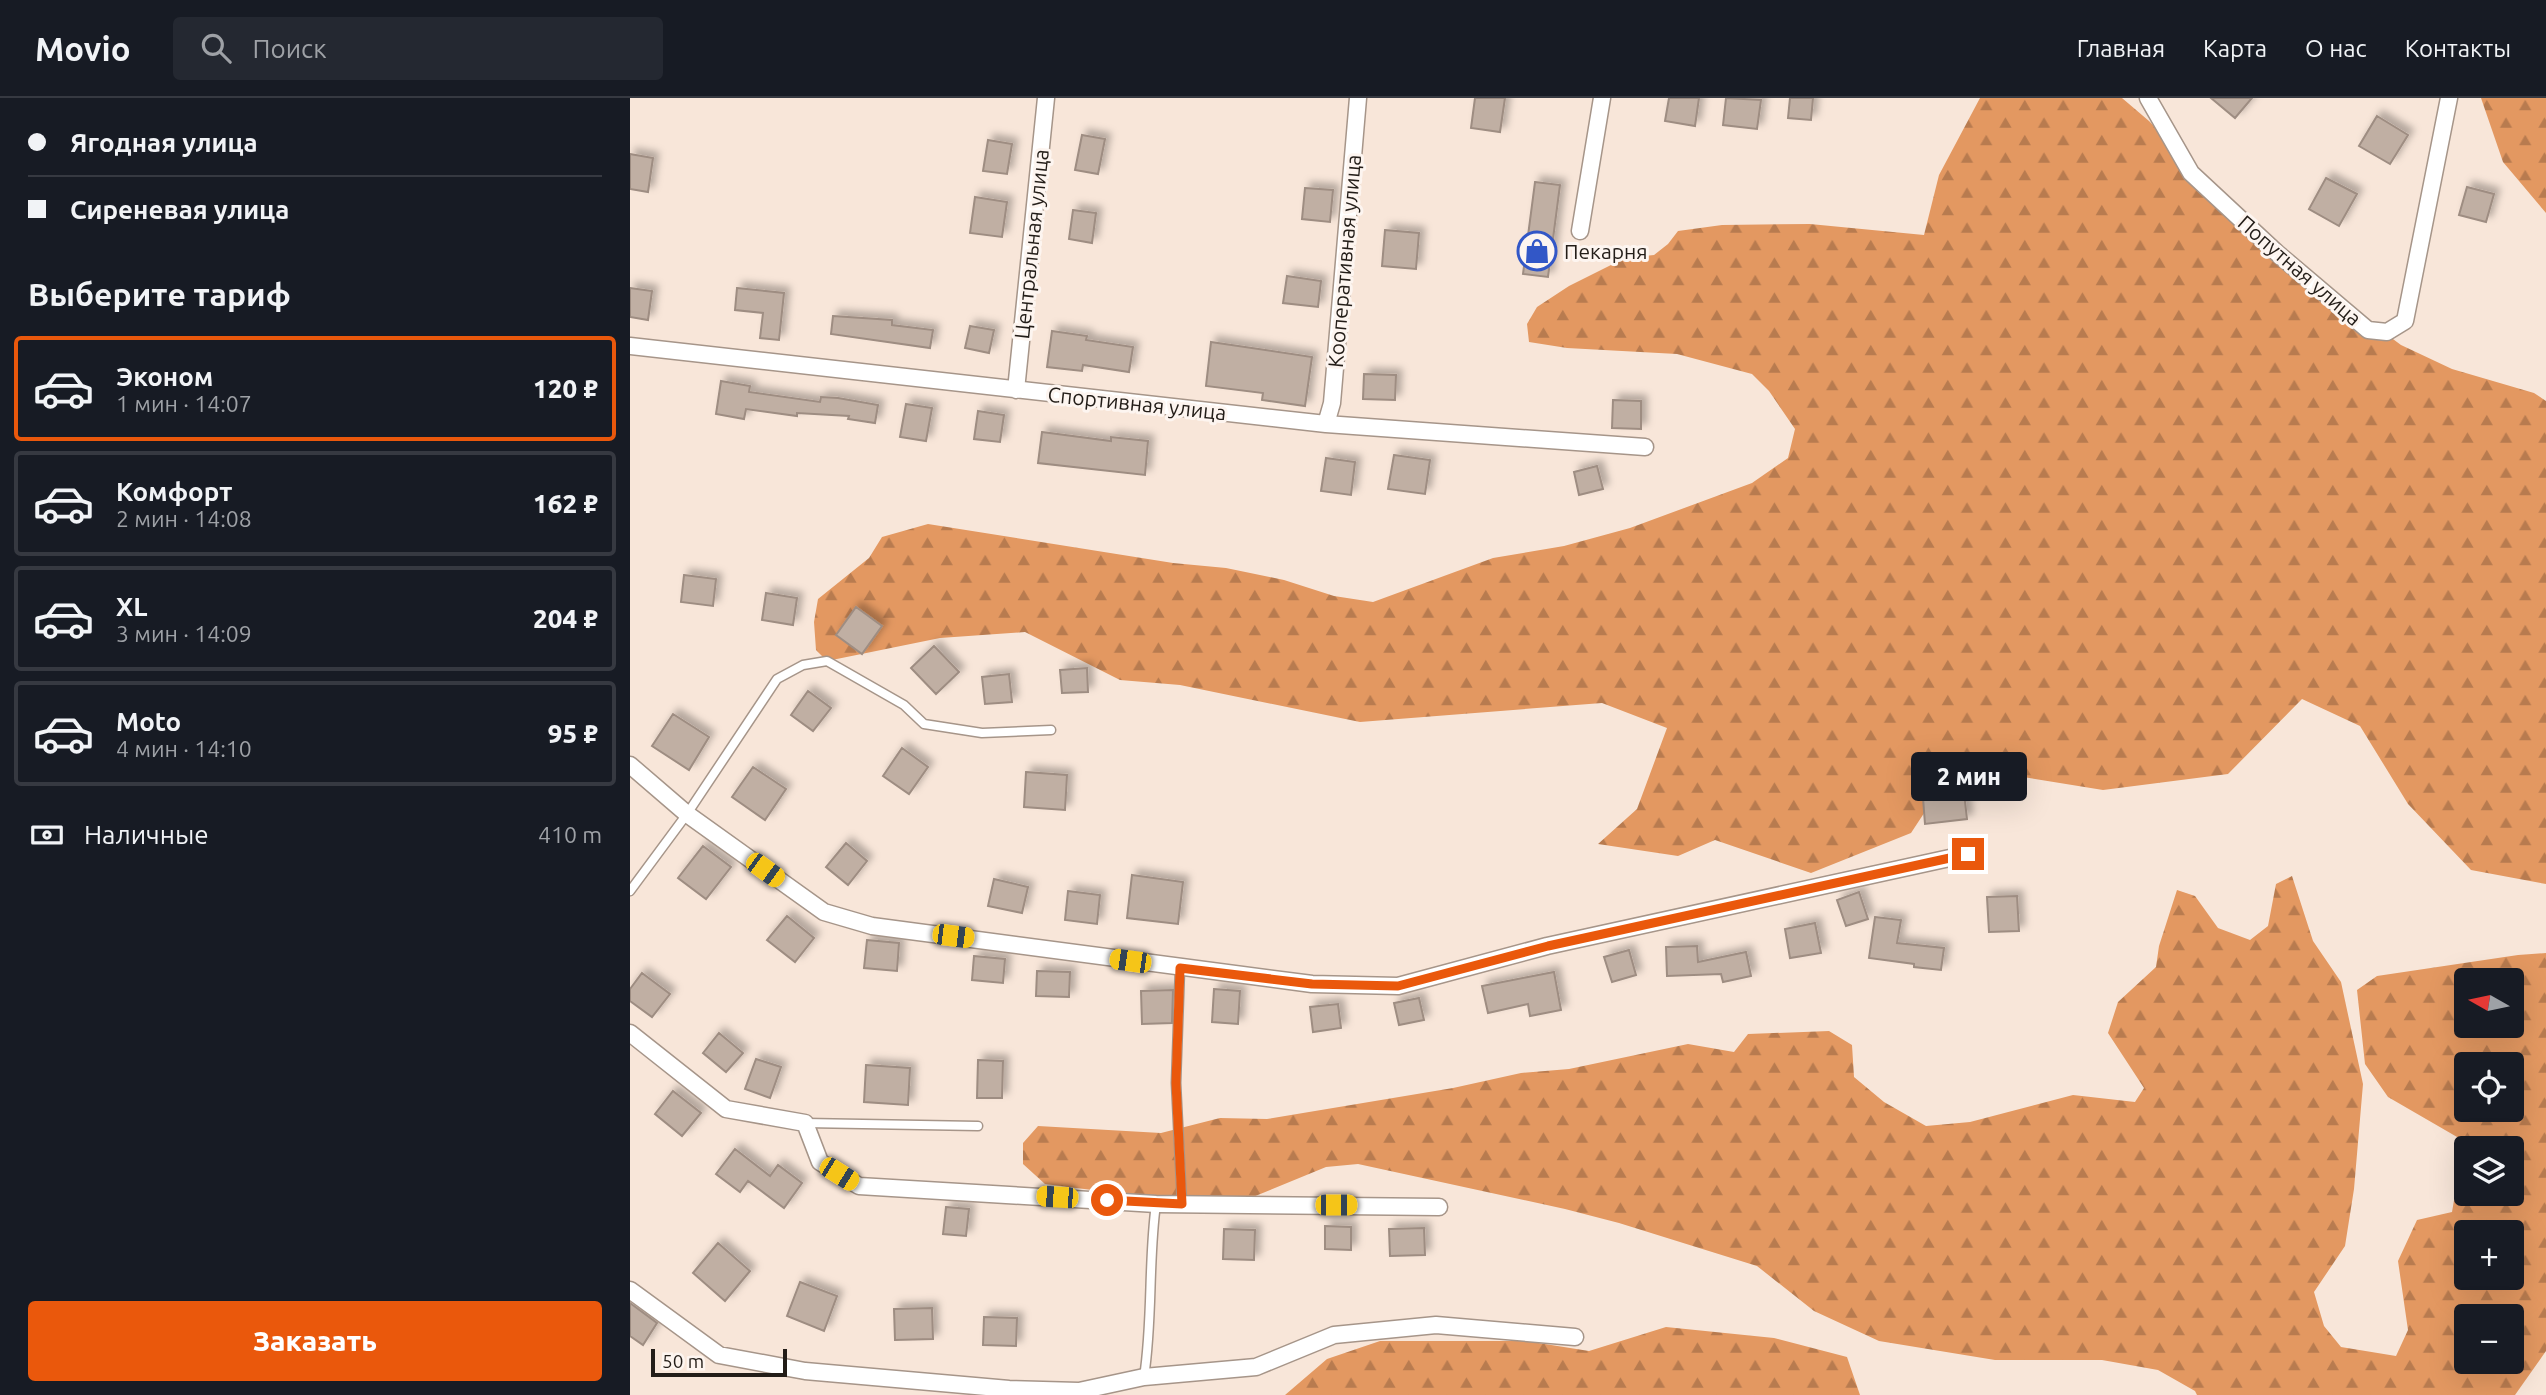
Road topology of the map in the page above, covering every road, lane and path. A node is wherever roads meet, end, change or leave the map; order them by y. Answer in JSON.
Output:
{"nodes":[{"id":1,"x":1046,"y":98,"type":"edge"},
{"id":2,"x":1358,"y":98,"type":"edge"},
{"id":3,"x":1602,"y":98,"type":"edge"},
{"id":4,"x":2148,"y":98,"type":"edge"},
{"id":5,"x":2449,"y":98,"type":"edge"},
{"id":6,"x":1580,"y":231,"type":"dead end"},
{"id":7,"x":630,"y":346,"type":"edge"},
{"id":8,"x":1016,"y":390,"type":"junction"},
{"id":9,"x":1326,"y":424,"type":"junction"},
{"id":10,"x":1645,"y":447,"type":"dead end"},
{"id":11,"x":1051,"y":730,"type":"dead end"},
{"id":12,"x":630,"y":765,"type":"edge"},
{"id":13,"x":687,"y":814,"type":"junction"},
{"id":14,"x":1964,"y":860,"type":"dead end"},
{"id":15,"x":630,"y":891,"type":"edge"},
{"id":16,"x":1180,"y":968,"type":"junction"},
{"id":17,"x":630,"y":1033,"type":"edge"},
{"id":18,"x":805,"y":1123,"type":"junction"},
{"id":19,"x":978,"y":1126,"type":"dead end"},
{"id":20,"x":1156,"y":1204,"type":"junction"},
{"id":21,"x":1182,"y":1204,"type":"junction"},
{"id":22,"x":1440,"y":1206,"type":"dead end"},
{"id":23,"x":630,"y":1290,"type":"edge"},
{"id":24,"x":1575,"y":1337,"type":"dead end"},
{"id":25,"x":1144,"y":1377,"type":"junction"}],
"edges":[{"from":1,"to":8,"type":"street","name":"Центральная улица"},
{"from":2,"to":9,"type":"street","name":"Кооперативная улица"},
{"from":3,"to":6,"type":"street"},
{"from":4,"to":5,"type":"street","name":"Попутная улица"},
{"from":7,"to":8,"type":"street","name":"Спортивная улица"},
{"from":8,"to":9,"type":"street","name":"Спортивная улица"},
{"from":9,"to":10,"type":"street","name":"Спортивная улица"},
{"from":11,"to":13,"type":"lane"},
{"from":12,"to":13,"type":"street"},
{"from":13,"to":15,"type":"lane"},
{"from":13,"to":16,"type":"street"},
{"from":14,"to":16,"type":"street"},
{"from":16,"to":21,"type":"lane"},
{"from":17,"to":18,"type":"street"},
{"from":18,"to":19,"type":"lane"},
{"from":18,"to":20,"type":"street"},
{"from":20,"to":21,"type":"street"},
{"from":20,"to":25,"type":"lane"},
{"from":21,"to":22,"type":"street"},
{"from":23,"to":25,"type":"street"},
{"from":24,"to":25,"type":"street"}]}
